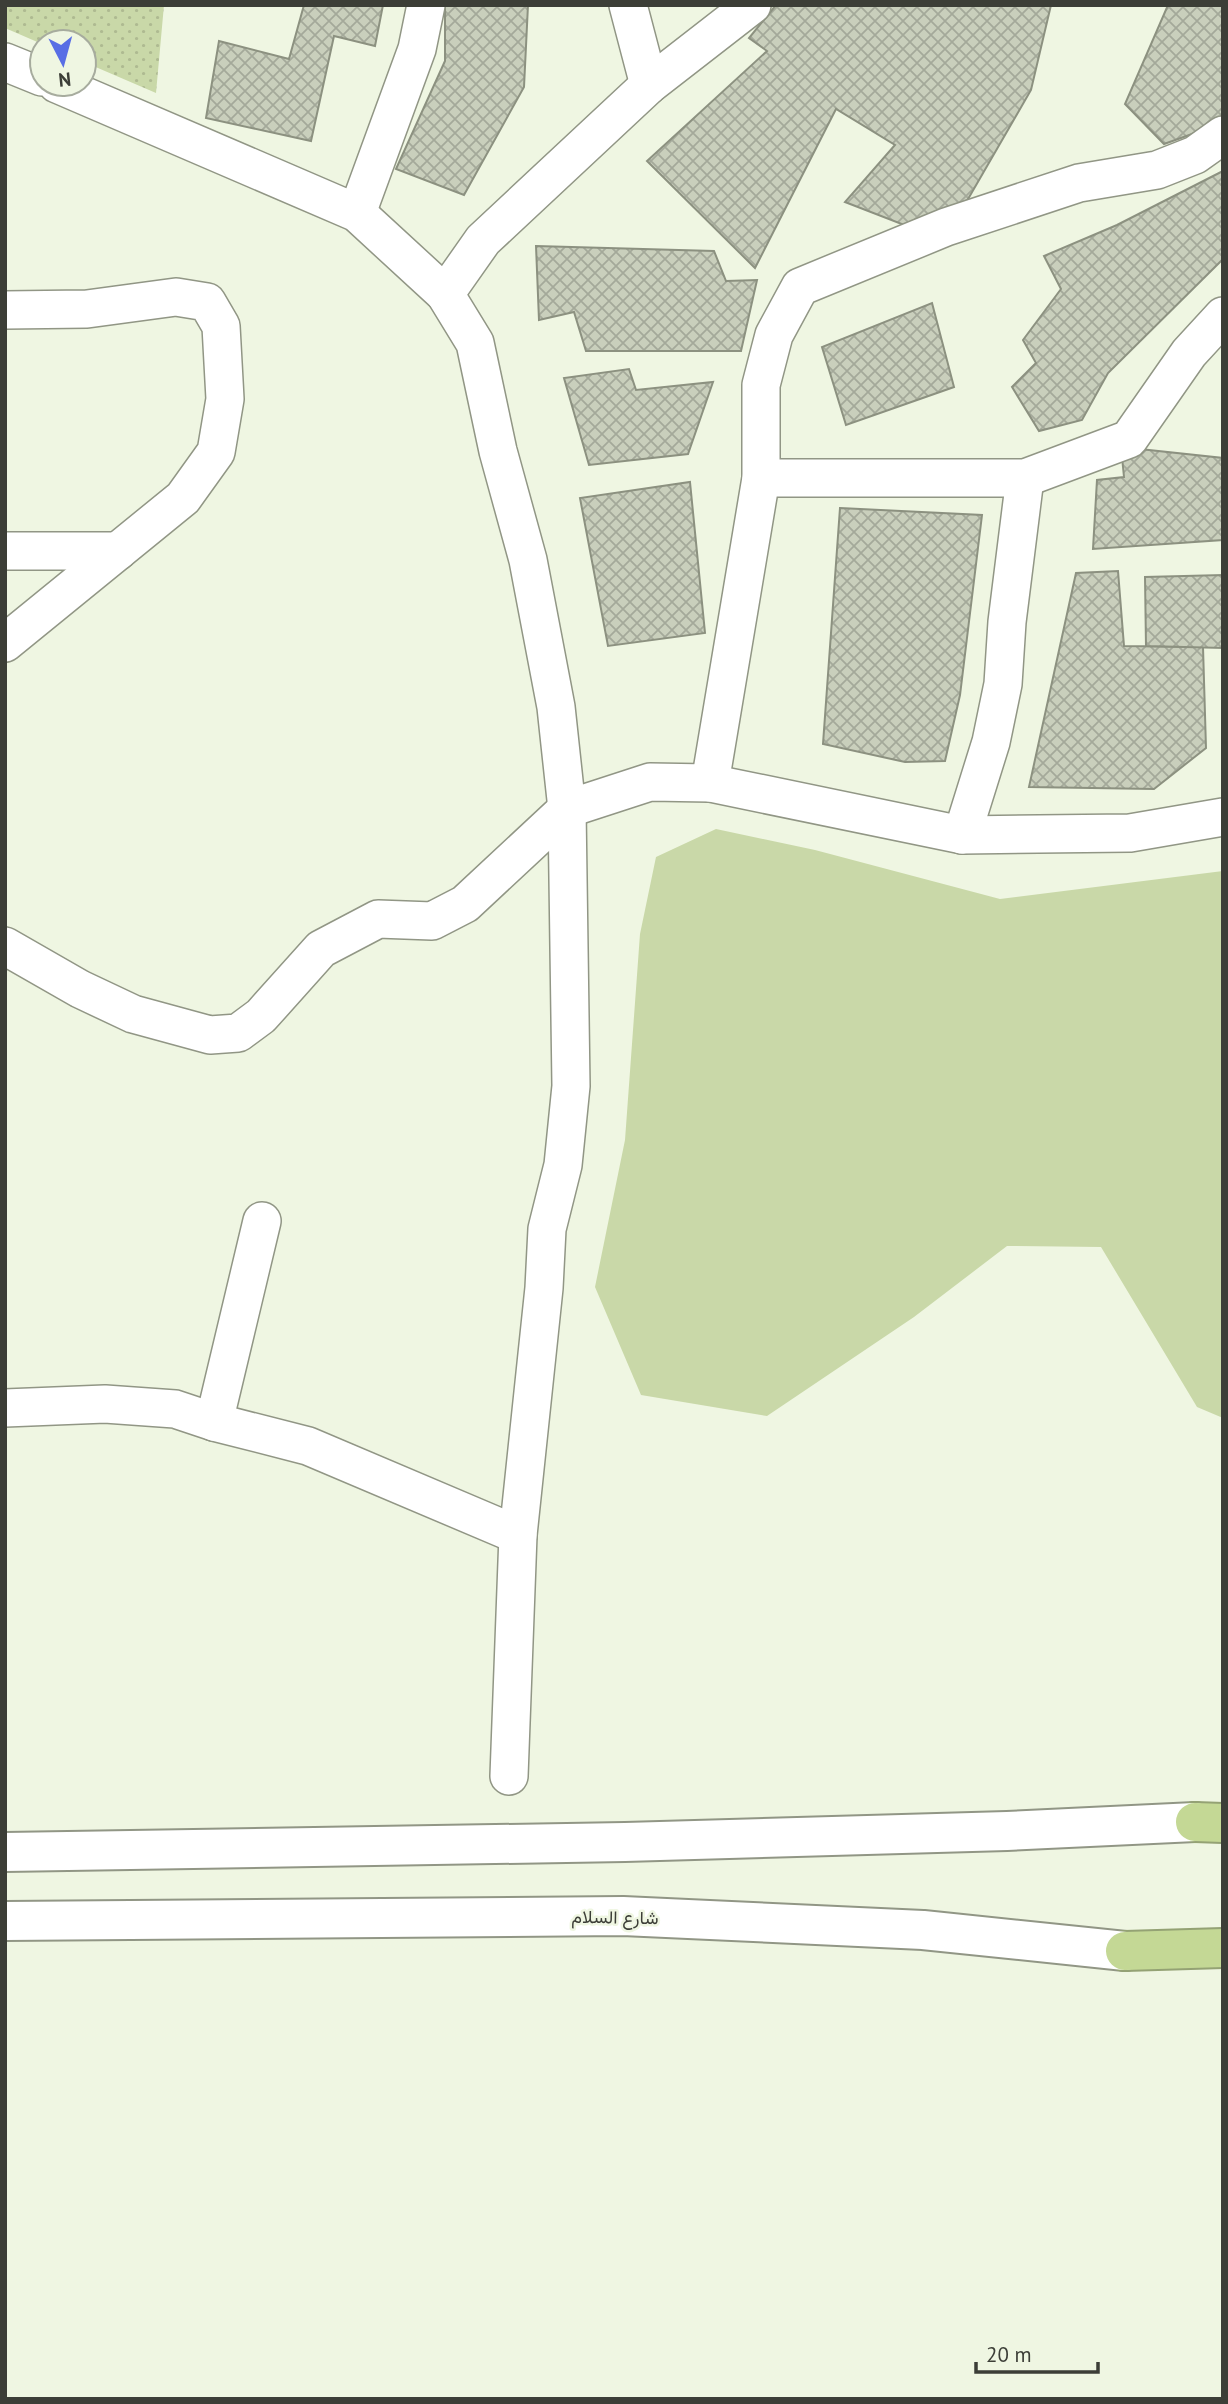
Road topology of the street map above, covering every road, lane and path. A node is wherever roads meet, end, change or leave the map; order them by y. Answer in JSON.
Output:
{"nodes":[{"id":1,"x":426,"y":5,"type":"edge"},
{"id":2,"x":628,"y":5,"type":"edge"},
{"id":3,"x":752,"y":5,"type":"edge"},
{"id":4,"x":5,"y":62,"type":"edge"},
{"id":5,"x":28,"y":72,"type":"edge"},
{"id":6,"x":649,"y":85,"type":"junction"},
{"id":7,"x":90,"y":98,"type":"edge"},
{"id":8,"x":1223,"y":135,"type":"edge"},
{"id":9,"x":357,"y":213,"type":"junction"},
{"id":10,"x":445,"y":294,"type":"junction"},
{"id":11,"x":5,"y":310,"type":"edge"},
{"id":12,"x":1223,"y":316,"type":"edge"},
{"id":13,"x":761,"y":478,"type":"junction"},
{"id":14,"x":1025,"y":478,"type":"junction"},
{"id":15,"x":5,"y":551,"type":"edge"},
{"id":16,"x":118,"y":551,"type":"junction"},
{"id":17,"x":5,"y":642,"type":"edge"},
{"id":18,"x":710,"y":783,"type":"junction"},
{"id":19,"x":567,"y":809,"type":"junction"},
{"id":20,"x":1223,"y":817,"type":"edge"},
{"id":21,"x":962,"y":835,"type":"junction"},
{"id":22,"x":5,"y":946,"type":"edge"},
{"id":23,"x":262,"y":1221,"type":"dead end"},
{"id":24,"x":5,"y":1408,"type":"edge"},
{"id":25,"x":214,"y":1422,"type":"junction"},
{"id":26,"x":518,"y":1535,"type":"junction"},
{"id":27,"x":509,"y":1776,"type":"dead end"},
{"id":28,"x":1213,"y":1821,"type":"edge"},
{"id":29,"x":5,"y":1852,"type":"edge"},
{"id":30,"x":5,"y":1921,"type":"edge"},
{"id":31,"x":1223,"y":1948,"type":"edge"},
{"id":32,"x":1125,"y":1951,"type":"junction"},
{"id":33,"x":1223,"y":1964,"type":"edge"}],
"edges":[{"from":1,"to":9,"type":"street"},
{"from":2,"to":6,"type":"street"},
{"from":3,"to":6,"type":"street"},
{"from":4,"to":5,"type":"street"},
{"from":6,"to":10,"type":"street"},
{"from":7,"to":9,"type":"street"},
{"from":8,"to":13,"type":"street"},
{"from":9,"to":10,"type":"street"},
{"from":10,"to":19,"type":"street"},
{"from":11,"to":16,"type":"street"},
{"from":12,"to":14,"type":"street"},
{"from":13,"to":14,"type":"street"},
{"from":13,"to":18,"type":"street"},
{"from":14,"to":21,"type":"street"},
{"from":15,"to":16,"type":"street"},
{"from":16,"to":17,"type":"street"},
{"from":18,"to":19,"type":"street"},
{"from":18,"to":21,"type":"street"},
{"from":19,"to":22,"type":"street"},
{"from":19,"to":26,"type":"street"},
{"from":20,"to":21,"type":"street"},
{"from":23,"to":25,"type":"street"},
{"from":24,"to":25,"type":"street"},
{"from":25,"to":26,"type":"street"},
{"from":26,"to":27,"type":"street"},
{"from":28,"to":29,"type":"main road"},
{"from":30,"to":32,"type":"main road","name":"شارع السلام"},
{"from":31,"to":32,"type":"highway","name":"شارع السلام"},
{"from":32,"to":33,"type":"street"}]}
